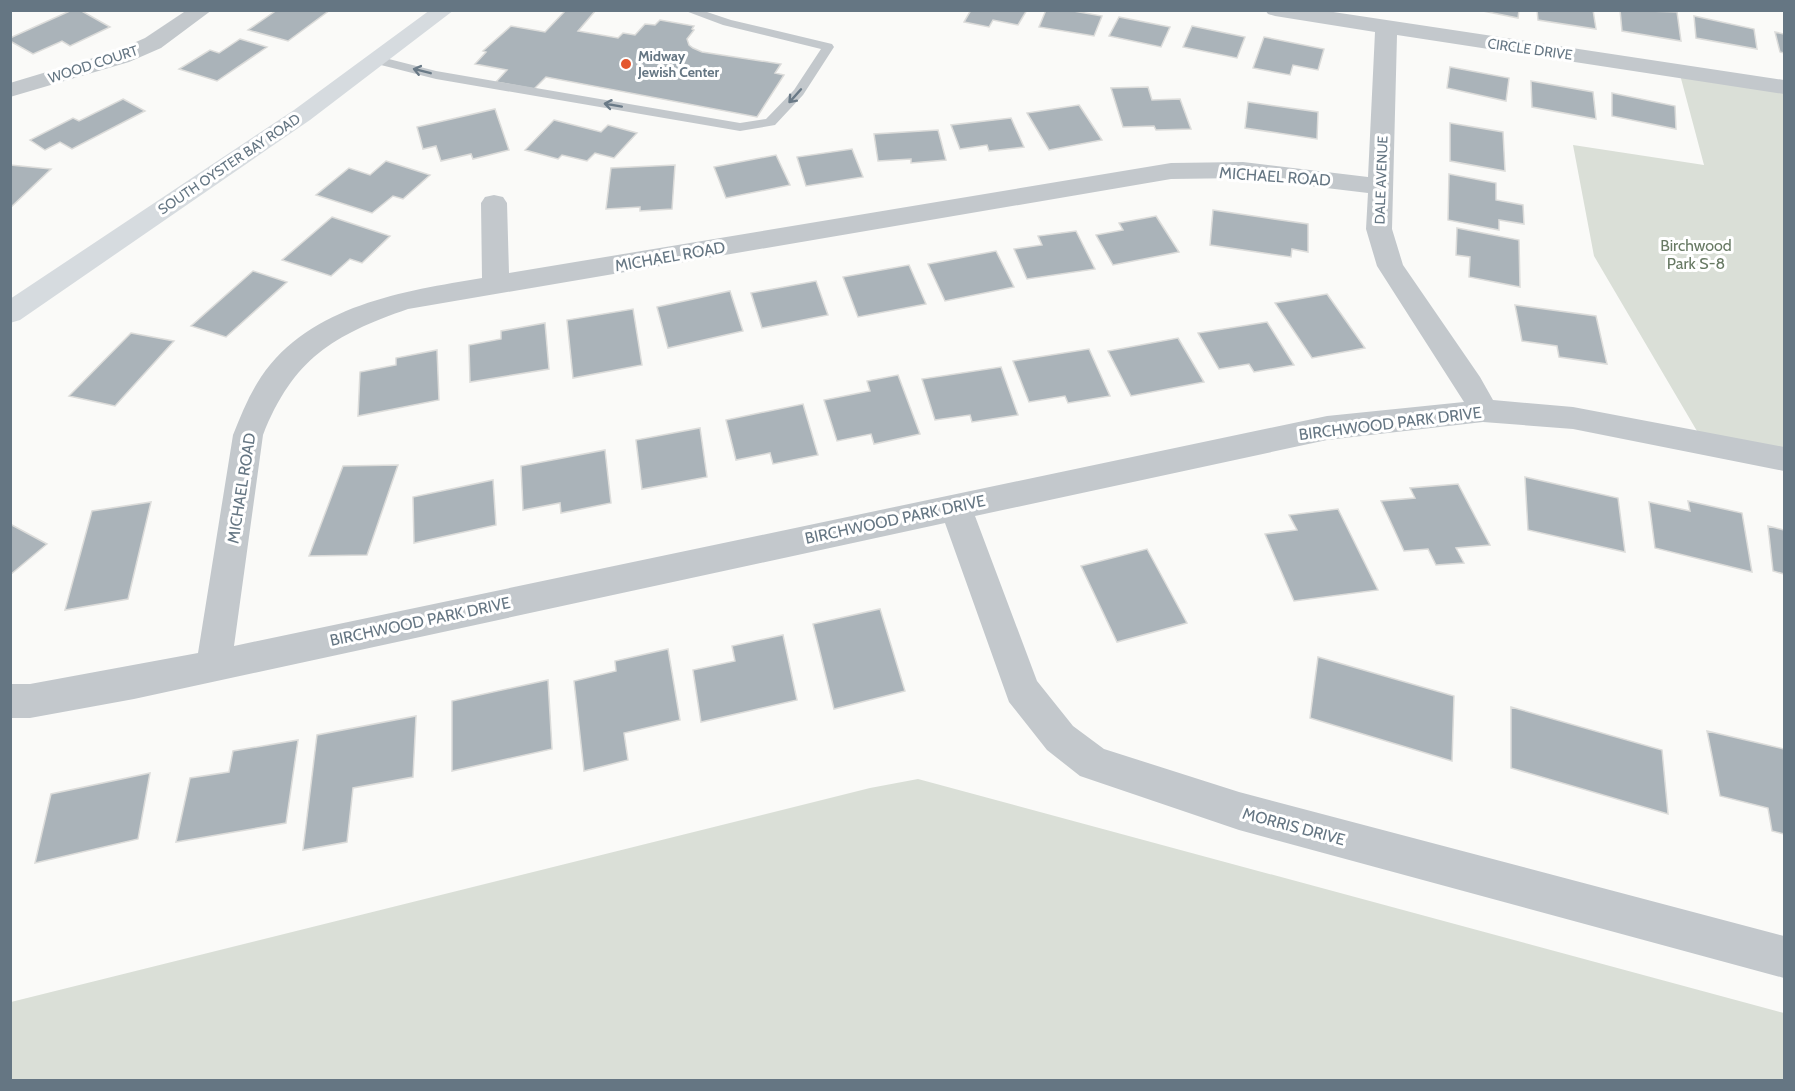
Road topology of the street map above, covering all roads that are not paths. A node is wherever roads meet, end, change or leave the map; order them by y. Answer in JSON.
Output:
{"nodes":[{"id":1,"x":202,"y":10,"type":"edge"},
{"id":2,"x":444,"y":10,"type":"edge"},
{"id":3,"x":688,"y":10,"type":"edge"},
{"id":4,"x":1275,"y":10,"type":"edge"},
{"id":5,"x":1386,"y":27,"type":"junction"},
{"id":6,"x":377,"y":60,"type":"junction"},
{"id":7,"x":1785,"y":87,"type":"edge"},
{"id":8,"x":10,"y":90,"type":"edge"},
{"id":9,"x":1380,"y":187,"type":"junction"},
{"id":10,"x":494,"y":203,"type":"dead end"},
{"id":11,"x":496,"y":285,"type":"junction"},
{"id":12,"x":10,"y":313,"type":"edge"},
{"id":13,"x":1484,"y":411,"type":"junction"},
{"id":14,"x":1785,"y":459,"type":"edge"},
{"id":15,"x":956,"y":507,"type":"junction"},
{"id":16,"x":214,"y":665,"type":"junction"},
{"id":17,"x":10,"y":701,"type":"edge"},
{"id":18,"x":1785,"y":957,"type":"edge"}],
"edges":[{"from":1,"to":8,"type":"street","name":"WOOD COURT"},
{"from":2,"to":6,"type":"main road","name":"SOUTH OYSTER BAY ROAD"},
{"from":3,"to":6,"type":"lane","one_way":true},
{"from":4,"to":5,"type":"street","name":"CIRCLE DRIVE"},
{"from":5,"to":7,"type":"street","name":"CIRCLE DRIVE"},
{"from":5,"to":9,"type":"street","name":"DALE AVENUE"},
{"from":6,"to":12,"type":"main road","name":"SOUTH OYSTER BAY ROAD"},
{"from":9,"to":11,"type":"street","name":"MICHAEL ROAD"},
{"from":9,"to":13,"type":"street","name":"DALE AVENUE"},
{"from":10,"to":11,"type":"street"},
{"from":11,"to":16,"type":"street","name":"MICHAEL ROAD"},
{"from":13,"to":14,"type":"street","name":"BIRCHWOOD PARK DRIVE"},
{"from":13,"to":15,"type":"street","name":"BIRCHWOOD PARK DRIVE"},
{"from":15,"to":16,"type":"street","name":"BIRCHWOOD PARK DRIVE"},
{"from":15,"to":18,"type":"street","name":"MORRIS DRIVE"},
{"from":16,"to":17,"type":"street","name":"BIRCHWOOD PARK DRIVE"}]}
